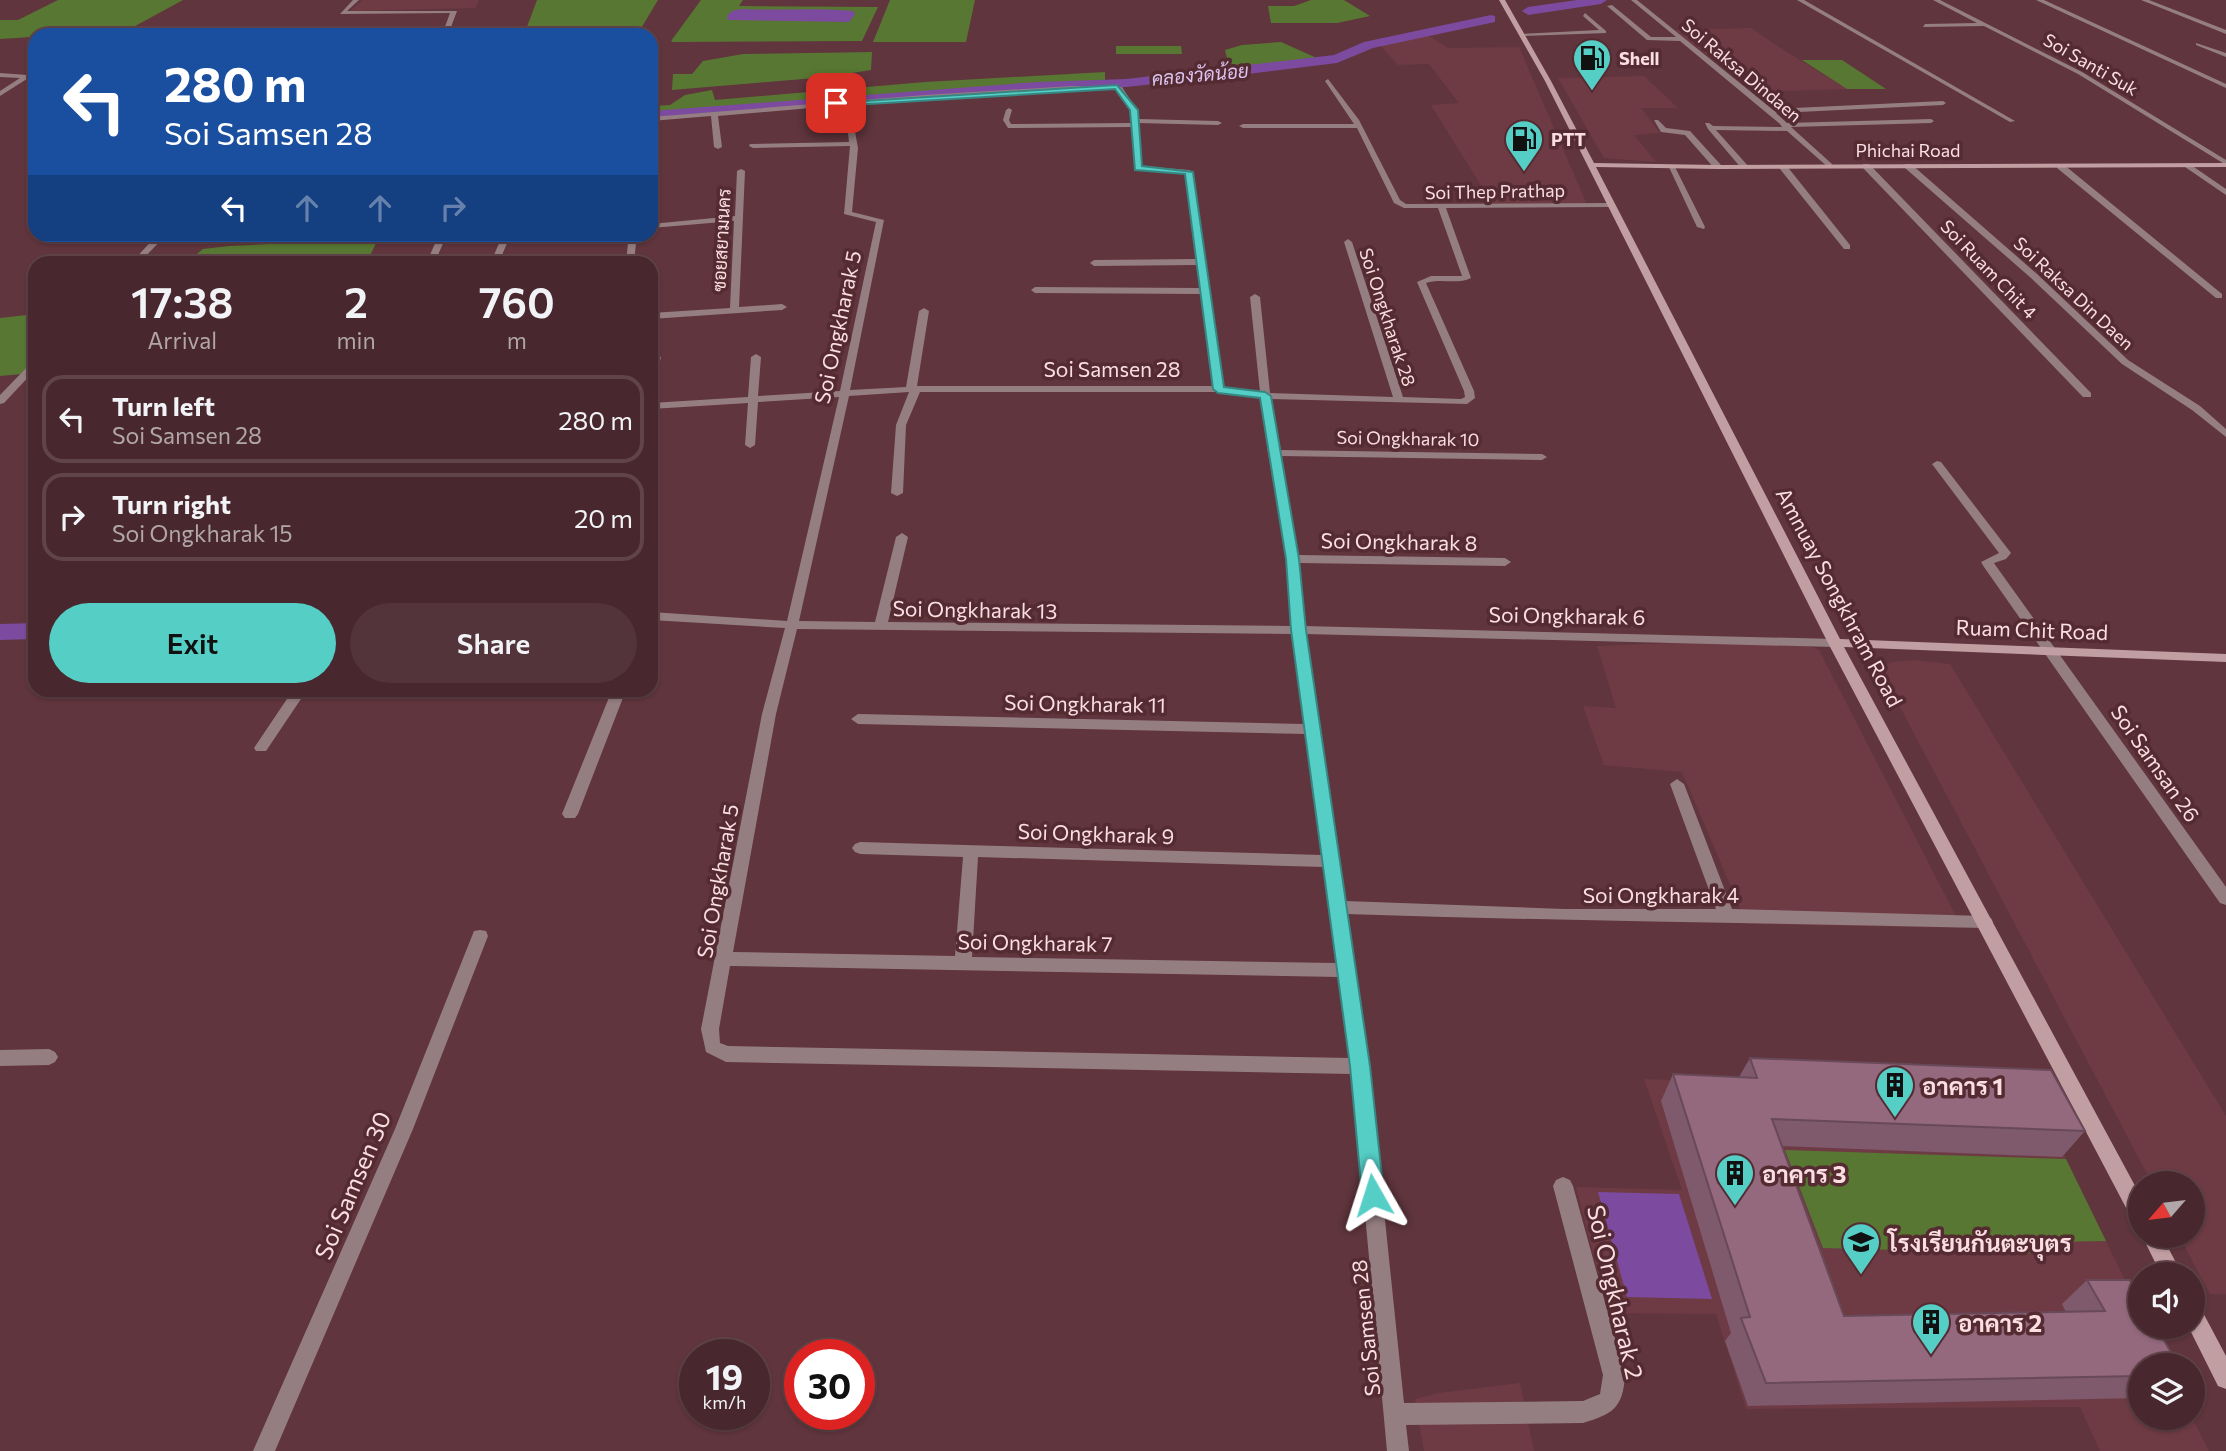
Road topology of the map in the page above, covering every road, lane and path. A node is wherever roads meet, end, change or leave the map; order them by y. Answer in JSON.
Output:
{"nodes":[{"id":1,"x":356,"y":0,"type":"edge"},
{"id":2,"x":1502,"y":0,"type":"edge"},
{"id":3,"x":1800,"y":0,"type":"edge"},
{"id":4,"x":1936,"y":0,"type":"edge"},
{"id":5,"x":2039,"y":0,"type":"edge"},
{"id":6,"x":2144,"y":0,"type":"edge"},
{"id":7,"x":1603,"y":1,"type":"edge"},
{"id":8,"x":1632,"y":3,"type":"edge"},
{"id":9,"x":1610,"y":6,"type":"junction"},
{"id":10,"x":1620,"y":6,"type":"dead end"},
{"id":11,"x":1585,"y":15,"type":"dead end"},
{"id":12,"x":1987,"y":25,"type":"junction"},
{"id":13,"x":1925,"y":26,"type":"dead end"},
{"id":14,"x":448,"y":28,"type":"edge"},
{"id":15,"x":2226,"y":32,"type":"edge"},
{"id":16,"x":1522,"y":34,"type":"junction"},
{"id":17,"x":1682,"y":39,"type":"junction"},
{"id":18,"x":2198,"y":44,"type":"dead end"},
{"id":19,"x":2226,"y":55,"type":"edge"},
{"id":20,"x":0,"y":75,"type":"edge"},
{"id":21,"x":1328,"y":80,"type":"dead end"},
{"id":22,"x":2226,"y":86,"type":"edge"},
{"id":23,"x":0,"y":94,"type":"edge"},
{"id":24,"x":1943,"y":103,"type":"dead end"},
{"id":25,"x":1009,"y":110,"type":"dead end"},
{"id":26,"x":1770,"y":111,"type":"junction"},
{"id":27,"x":714,"y":113,"type":"junction"},
{"id":28,"x":849,"y":115,"type":"dead end"},
{"id":29,"x":658,"y":118,"type":"edge"},
{"id":30,"x":1656,"y":121,"type":"dead end"},
{"id":31,"x":1931,"y":121,"type":"dead end"},
{"id":32,"x":2012,"y":121,"type":"dead end"},
{"id":33,"x":1218,"y":122,"type":"dead end"},
{"id":34,"x":1135,"y":123,"type":"junction"},
{"id":35,"x":1359,"y":125,"type":"junction"},
{"id":36,"x":1243,"y":126,"type":"dead end"},
{"id":37,"x":1785,"y":127,"type":"junction"},
{"id":38,"x":852,"y":144,"type":"junction"},
{"id":39,"x":752,"y":146,"type":"dead end"},
{"id":40,"x":718,"y":147,"type":"dead end"},
{"id":41,"x":2226,"y":164,"type":"edge"},
{"id":42,"x":1590,"y":165,"type":"junction"},
{"id":43,"x":2188,"y":165,"type":"junction"},
{"id":44,"x":1829,"y":166,"type":"junction"},
{"id":45,"x":1866,"y":166,"type":"junction"},
{"id":46,"x":1908,"y":166,"type":"junction"},
{"id":47,"x":2060,"y":166,"type":"junction"},
{"id":48,"x":1671,"y":167,"type":"junction"},
{"id":49,"x":1717,"y":167,"type":"junction"},
{"id":50,"x":1745,"y":167,"type":"junction"},
{"id":51,"x":1783,"y":167,"type":"junction"},
{"id":52,"x":741,"y":171,"type":"dead end"},
{"id":53,"x":2226,"y":193,"type":"edge"},
{"id":54,"x":1609,"y":205,"type":"junction"},
{"id":55,"x":1442,"y":207,"type":"junction"},
{"id":56,"x":738,"y":218,"type":"junction"},
{"id":57,"x":658,"y":225,"type":"edge"},
{"id":58,"x":1701,"y":227,"type":"dead end"},
{"id":59,"x":155,"y":242,"type":"edge"},
{"id":60,"x":1348,"y":242,"type":"dead end"},
{"id":61,"x":1847,"y":247,"type":"dead end"},
{"id":62,"x":142,"y":256,"type":"edge"},
{"id":63,"x":1094,"y":262,"type":"dead end"},
{"id":64,"x":1203,"y":262,"type":"junction"},
{"id":65,"x":1035,"y":290,"type":"dead end"},
{"id":66,"x":1206,"y":292,"type":"junction"},
{"id":67,"x":2219,"y":296,"type":"dead end"},
{"id":68,"x":1255,"y":298,"type":"dead end"},
{"id":69,"x":782,"y":307,"type":"dead end"},
{"id":70,"x":734,"y":310,"type":"junction"},
{"id":71,"x":924,"y":311,"type":"dead end"},
{"id":72,"x":658,"y":315,"type":"edge"},
{"id":73,"x":757,"y":357,"type":"dead end"},
{"id":74,"x":28,"y":372,"type":"edge"},
{"id":75,"x":13,"y":388,"type":"junction"},
{"id":76,"x":0,"y":389,"type":"edge"},
{"id":77,"x":913,"y":389,"type":"junction"},
{"id":78,"x":1218,"y":389,"type":"junction"},
{"id":79,"x":845,"y":392,"type":"junction"},
{"id":80,"x":2087,"y":395,"type":"dead end"},
{"id":81,"x":1265,"y":396,"type":"junction"},
{"id":82,"x":754,"y":399,"type":"junction"},
{"id":83,"x":0,"y":401,"type":"edge"},
{"id":84,"x":1399,"y":401,"type":"junction"},
{"id":85,"x":658,"y":405,"type":"edge"},
{"id":86,"x":2226,"y":434,"type":"edge"},
{"id":87,"x":750,"y":445,"type":"dead end"},
{"id":88,"x":1273,"y":453,"type":"junction"},
{"id":89,"x":1542,"y":457,"type":"dead end"},
{"id":90,"x":1937,"y":464,"type":"dead end"},
{"id":91,"x":897,"y":493,"type":"dead end"},
{"id":92,"x":902,"y":537,"type":"dead end"},
{"id":93,"x":1293,"y":559,"type":"junction"},
{"id":94,"x":1505,"y":562,"type":"dead end"},
{"id":95,"x":658,"y":616,"type":"edge"},
{"id":96,"x":792,"y":625,"type":"junction"},
{"id":97,"x":880,"y":627,"type":"junction"},
{"id":98,"x":1298,"y":630,"type":"junction"},
{"id":99,"x":1835,"y":643,"type":"junction"},
{"id":100,"x":2051,"y":651,"type":"junction"},
{"id":101,"x":2226,"y":658,"type":"edge"},
{"id":102,"x":295,"y":697,"type":"edge"},
{"id":103,"x":616,"y":697,"type":"edge"},
{"id":104,"x":858,"y":719,"type":"dead end"},
{"id":105,"x":1312,"y":729,"type":"junction"},
{"id":106,"x":261,"y":748,"type":"dead end"},
{"id":107,"x":1677,"y":784,"type":"dead end"},
{"id":108,"x":570,"y":814,"type":"dead end"},
{"id":109,"x":860,"y":848,"type":"dead end"},
{"id":110,"x":971,"y":850,"type":"junction"},
{"id":111,"x":1331,"y":861,"type":"junction"},
{"id":112,"x":2226,"y":899,"type":"edge"},
{"id":113,"x":1337,"y":907,"type":"junction"},
{"id":114,"x":1726,"y":915,"type":"junction"},
{"id":115,"x":1985,"y":922,"type":"junction"},
{"id":116,"x":480,"y":936,"type":"dead end"},
{"id":117,"x":724,"y":959,"type":"junction"},
{"id":118,"x":963,"y":964,"type":"junction"},
{"id":119,"x":1346,"y":970,"type":"junction"},
{"id":120,"x":50,"y":1056,"type":"dead end"},
{"id":121,"x":0,"y":1058,"type":"edge"},
{"id":122,"x":1360,"y":1066,"type":"junction"},
{"id":123,"x":1563,"y":1186,"type":"dead end"},
{"id":124,"x":2128,"y":1191,"type":"edge"},
{"id":125,"x":2205,"y":1337,"type":"edge"},
{"id":126,"x":2226,"y":1378,"type":"edge"},
{"id":127,"x":1394,"y":1414,"type":"junction"},
{"id":128,"x":264,"y":1451,"type":"edge"},
{"id":129,"x":1398,"y":1451,"type":"edge"}],
"edges":[{"from":1,"to":14,"type":"street"},
{"from":2,"to":16,"type":"street","name":"Amnuay Songkhram Road"},
{"from":3,"to":32,"type":"street"},
{"from":4,"to":12,"type":"street","name":"Soi Santi Suk"},
{"from":5,"to":22,"type":"street"},
{"from":6,"to":15,"type":"street"},
{"from":7,"to":9,"type":"street"},
{"from":8,"to":17,"type":"street","name":"Soi Raksa Dindaen"},
{"from":9,"to":10,"type":"street"},
{"from":9,"to":17,"type":"street"},
{"from":11,"to":16,"type":"street"},
{"from":12,"to":13,"type":"street"},
{"from":12,"to":41,"type":"street","name":"Soi Santi Suk"},
{"from":16,"to":42,"type":"street","name":"Amnuay Songkhram Road"},
{"from":17,"to":26,"type":"street","name":"Soi Raksa Dindaen"},
{"from":18,"to":19,"type":"street"},
{"from":20,"to":23,"type":"street"},
{"from":21,"to":35,"type":"street","name":"Soi Thep Prathap"},
{"from":24,"to":26,"type":"street"},
{"from":25,"to":34,"type":"street"},
{"from":26,"to":37,"type":"street","name":"Soi Raksa Dindaen"},
{"from":27,"to":29,"type":"street"},
{"from":27,"to":34,"type":"street"},
{"from":27,"to":40,"type":"street"},
{"from":28,"to":38,"type":"street","name":"Soi Ongkharak 5"},
{"from":30,"to":49,"type":"street"},
{"from":31,"to":37,"type":"street"},
{"from":33,"to":34,"type":"street"},
{"from":34,"to":64,"type":"street"},
{"from":35,"to":36,"type":"street"},
{"from":35,"to":55,"type":"street","name":"Soi Thep Prathap"},
{"from":37,"to":44,"type":"street","name":"Soi Raksa Dindaen"},
{"from":37,"to":50,"type":"street"},
{"from":38,"to":39,"type":"street"},
{"from":38,"to":79,"type":"street","name":"Soi Ongkharak 5"},
{"from":41,"to":43,"type":"street","name":"Phichai Road"},
{"from":42,"to":48,"type":"street","name":"Phichai Road"},
{"from":42,"to":54,"type":"street","name":"Amnuay Songkhram Road"},
{"from":43,"to":47,"type":"street","name":"Phichai Road"},
{"from":43,"to":53,"type":"street"},
{"from":44,"to":45,"type":"street","name":"Phichai Road"},
{"from":44,"to":51,"type":"street","name":"Phichai Road"},
{"from":45,"to":46,"type":"street","name":"Phichai Road"},
{"from":45,"to":80,"type":"street","name":"Soi Ruam Chit 4"},
{"from":46,"to":47,"type":"street","name":"Phichai Road"},
{"from":46,"to":86,"type":"street","name":"Soi Raksa Din Daen"},
{"from":47,"to":67,"type":"street"},
{"from":48,"to":49,"type":"street","name":"Phichai Road"},
{"from":48,"to":58,"type":"street"},
{"from":49,"to":50,"type":"street","name":"Phichai Road"},
{"from":50,"to":51,"type":"street","name":"Phichai Road"},
{"from":51,"to":61,"type":"street"},
{"from":52,"to":56,"type":"street","name":"ซอยสยามนคร"},
{"from":54,"to":55,"type":"street","name":"Soi Thep Prathap"},
{"from":54,"to":99,"type":"street","name":"Amnuay Songkhram Road"},
{"from":55,"to":84,"type":"street","name":"Soi Ongkharak 28"},
{"from":56,"to":57,"type":"street"},
{"from":56,"to":70,"type":"street","name":"ซอยสยามนคร"},
{"from":59,"to":62,"type":"street"},
{"from":60,"to":84,"type":"street","name":"Soi Ongkharak 28"},
{"from":63,"to":64,"type":"street"},
{"from":64,"to":66,"type":"street"},
{"from":65,"to":66,"type":"street"},
{"from":66,"to":78,"type":"street"},
{"from":68,"to":81,"type":"street"},
{"from":69,"to":70,"type":"street","name":"ซอยสยามนคร"},
{"from":70,"to":72,"type":"street","name":"ซอยสยามนคร"},
{"from":71,"to":77,"type":"street"},
{"from":73,"to":82,"type":"street"},
{"from":74,"to":75,"type":"street"},
{"from":75,"to":76,"type":"street"},
{"from":75,"to":83,"type":"street"},
{"from":77,"to":78,"type":"street","name":"Soi Samsen 28"},
{"from":77,"to":79,"type":"street","name":"Soi Samsen 28"},
{"from":77,"to":91,"type":"street"},
{"from":78,"to":81,"type":"street","name":"Soi Samsen 28"},
{"from":79,"to":82,"type":"street","name":"Soi Samsen 28"},
{"from":79,"to":96,"type":"street","name":"Soi Ongkharak 5"},
{"from":81,"to":84,"type":"street","name":"Soi Ongkharak 28"},
{"from":81,"to":88,"type":"street","name":"Soi Samsen 28"},
{"from":82,"to":85,"type":"street","name":"Soi Samsen 28"},
{"from":82,"to":87,"type":"street"},
{"from":88,"to":89,"type":"street","name":"Soi Ongkharak 10"},
{"from":88,"to":93,"type":"street","name":"Soi Samsen 28"},
{"from":90,"to":100,"type":"street","name":"Soi Samsan 26"},
{"from":92,"to":97,"type":"street"},
{"from":93,"to":94,"type":"street","name":"Soi Ongkharak 8"},
{"from":93,"to":98,"type":"street","name":"Soi Samsen 28"},
{"from":95,"to":96,"type":"street","name":"Soi Ongkharak 13"},
{"from":96,"to":97,"type":"street","name":"Soi Ongkharak 13"},
{"from":96,"to":117,"type":"street","name":"Soi Ongkharak 5"},
{"from":97,"to":98,"type":"street","name":"Soi Ongkharak 13"},
{"from":98,"to":99,"type":"street","name":"Soi Ongkharak 6"},
{"from":98,"to":105,"type":"street","name":"Soi Samsen 28"},
{"from":99,"to":100,"type":"street","name":"Ruam Chit Road"},
{"from":99,"to":115,"type":"street","name":"Amnuay Songkhram Road"},
{"from":100,"to":101,"type":"street","name":"Ruam Chit Road"},
{"from":100,"to":112,"type":"street","name":"Soi Samsan 26"},
{"from":102,"to":106,"type":"street"},
{"from":103,"to":108,"type":"street"},
{"from":104,"to":105,"type":"street","name":"Soi Ongkharak 11"},
{"from":105,"to":111,"type":"street","name":"Soi Samsen 28"},
{"from":107,"to":114,"type":"street"},
{"from":109,"to":110,"type":"street","name":"Soi Ongkharak 9"},
{"from":110,"to":111,"type":"street","name":"Soi Ongkharak 9"},
{"from":110,"to":118,"type":"street"},
{"from":111,"to":113,"type":"street","name":"Soi Samsen 28"},
{"from":113,"to":114,"type":"street","name":"Soi Ongkharak 4"},
{"from":113,"to":119,"type":"street","name":"Soi Samsen 28"},
{"from":114,"to":115,"type":"street","name":"Soi Ongkharak 4"},
{"from":115,"to":124,"type":"street","name":"Amnuay Songkhram Road"},
{"from":116,"to":128,"type":"street","name":"Soi Samsen 30"},
{"from":117,"to":118,"type":"street","name":"Soi Ongkharak 7"},
{"from":117,"to":122,"type":"street","name":"Soi Ongkharak 5"},
{"from":118,"to":119,"type":"street","name":"Soi Ongkharak 7"},
{"from":119,"to":122,"type":"street","name":"Soi Samsen 28"},
{"from":120,"to":121,"type":"street"},
{"from":122,"to":127,"type":"street","name":"Soi Samsen 28"},
{"from":123,"to":127,"type":"street","name":"Soi Ongkharak 2"},
{"from":125,"to":126,"type":"street"},
{"from":127,"to":129,"type":"street","name":"Soi Samsen 28"}]}
